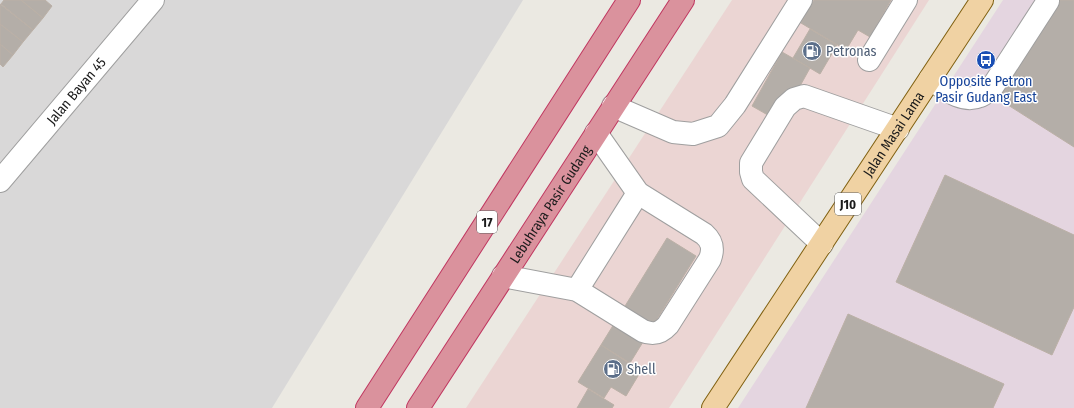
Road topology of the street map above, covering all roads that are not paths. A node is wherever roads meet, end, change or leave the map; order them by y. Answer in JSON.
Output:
{"nodes":[{"id":1,"x":153,"y":0,"type":"edge"},
{"id":2,"x":629,"y":0,"type":"edge"},
{"id":3,"x":683,"y":0,"type":"edge"},
{"id":4,"x":801,"y":0,"type":"edge"},
{"id":5,"x":906,"y":0,"type":"edge"},
{"id":6,"x":982,"y":0,"type":"edge"},
{"id":7,"x":1048,"y":1,"type":"edge"},
{"id":8,"x":869,"y":60,"type":"dead end"},
{"id":9,"x":930,"y":79,"type":"junction"},
{"id":10,"x":613,"y":106,"type":"junction"},
{"id":11,"x":898,"y":129,"type":"junction"},
{"id":12,"x":596,"y":133,"type":"junction"},
{"id":13,"x":0,"y":181,"type":"edge"},
{"id":14,"x":638,"y":193,"type":"junction"},
{"id":15,"x":822,"y":244,"type":"junction"},
{"id":16,"x":503,"y":276,"type":"junction"},
{"id":17,"x":577,"y":290,"type":"junction"},
{"id":18,"x":367,"y":408,"type":"edge"},
{"id":19,"x":418,"y":408,"type":"edge"},
{"id":20,"x":713,"y":408,"type":"edge"}],
"edges":[{"from":1,"to":13,"type":"street","name":"Jalan Bayan 45"},
{"from":2,"to":18,"type":"highway","number":"17"},
{"from":3,"to":10,"type":"highway","name":"Lebuhraya Pasir Gudang"},
{"from":4,"to":10,"type":"street"},
{"from":5,"to":8,"type":"street"},
{"from":6,"to":9,"type":"main road","name":"Jalan Masai Lama","number":"J10"},
{"from":7,"to":9,"type":"street"},
{"from":9,"to":11,"type":"main road","name":"Jalan Masai Lama","number":"J10"},
{"from":10,"to":12,"type":"highway","name":"Lebuhraya Pasir Gudang"},
{"from":11,"to":15,"type":"main road","name":"Jalan Masai Lama","number":"J10"},
{"from":11,"to":15,"type":"street"},
{"from":12,"to":14,"type":"street"},
{"from":12,"to":16,"type":"highway","name":"Lebuhraya Pasir Gudang"},
{"from":14,"to":17,"type":"street"},
{"from":14,"to":17,"type":"street"},
{"from":15,"to":20,"type":"main road","name":"Jalan Masai Lama","number":"J10"},
{"from":16,"to":17,"type":"street"},
{"from":16,"to":19,"type":"highway","name":"Lebuhraya Pasir Gudang"}]}
